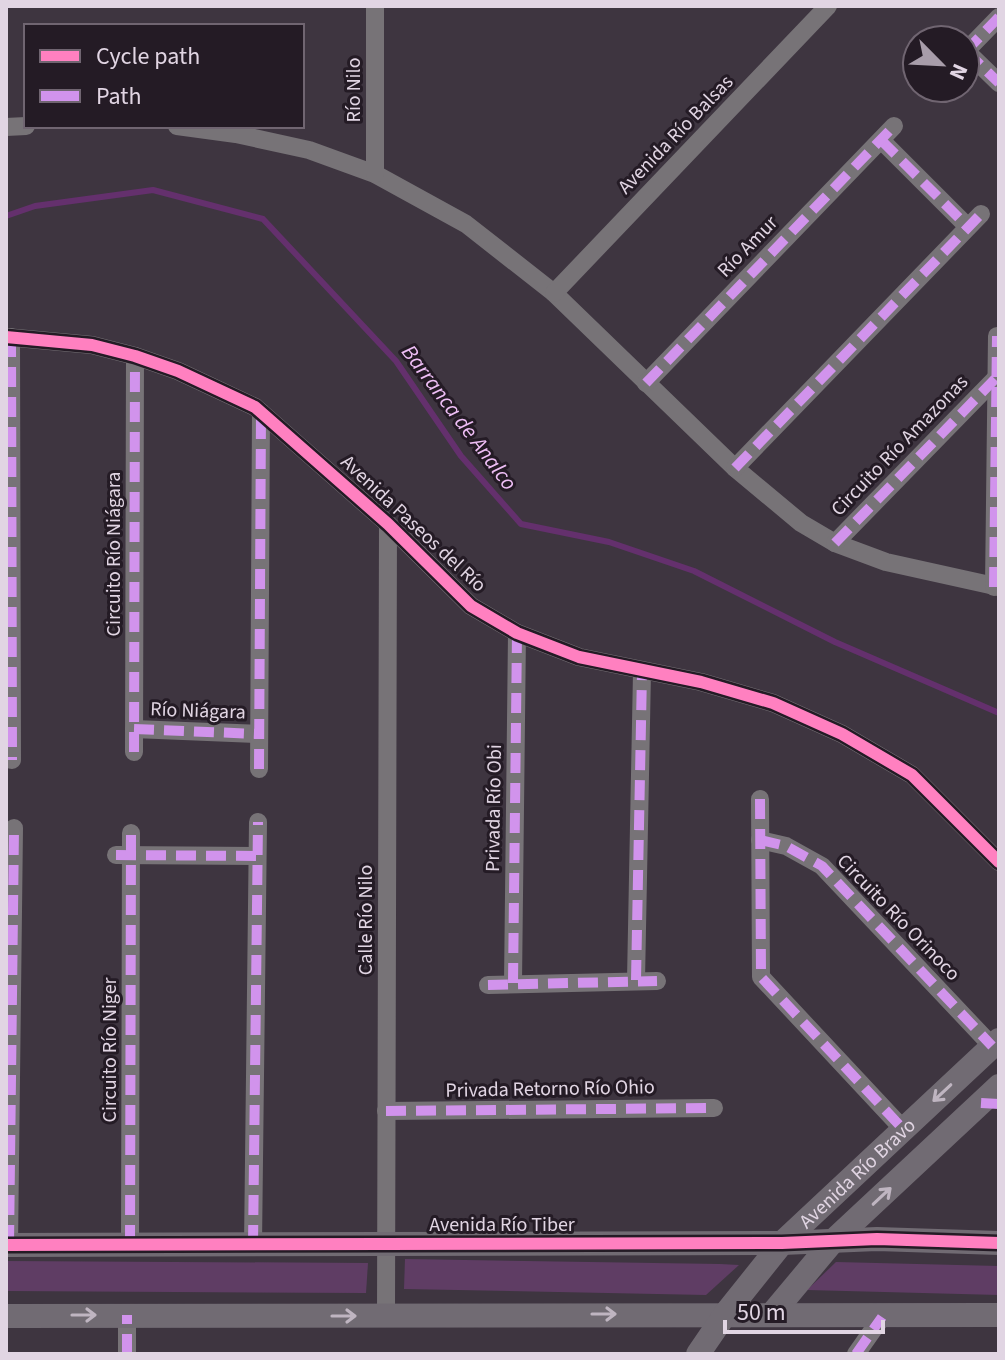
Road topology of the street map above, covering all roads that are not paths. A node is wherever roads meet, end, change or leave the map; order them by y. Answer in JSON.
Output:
{"nodes":[{"id":1,"x":375,"y":6,"type":"edge"},
{"id":2,"x":828,"y":6,"type":"edge"},
{"id":3,"x":999,"y":17,"type":"edge"},
{"id":4,"x":981,"y":36,"type":"edge"},
{"id":5,"x":981,"y":67,"type":"edge"},
{"id":6,"x":999,"y":83,"type":"edge"},
{"id":7,"x":192,"y":128,"type":"edge"},
{"id":8,"x":375,"y":174,"type":"junction"},
{"id":9,"x":554,"y":293,"type":"junction"},
{"id":10,"x":997,"y":336,"type":"dead end"},
{"id":11,"x":8,"y":337,"type":"edge"},
{"id":12,"x":135,"y":356,"type":"junction"},
{"id":13,"x":995,"y":379,"type":"junction"},
{"id":14,"x":646,"y":383,"type":"junction"},
{"id":15,"x":261,"y":412,"type":"junction"},
{"id":16,"x":735,"y":468,"type":"junction"},
{"id":17,"x":388,"y":524,"type":"junction"},
{"id":18,"x":835,"y":543,"type":"junction"},
{"id":19,"x":996,"y":587,"type":"edge"},
{"id":20,"x":517,"y":633,"type":"junction"},
{"id":21,"x":642,"y":672,"type":"junction"},
{"id":22,"x":134,"y":729,"type":"junction"},
{"id":23,"x":9,"y":730,"type":"edge"},
{"id":24,"x":259,"y":734,"type":"junction"},
{"id":25,"x":134,"y":752,"type":"dead end"},
{"id":26,"x":12,"y":760,"type":"dead end"},
{"id":27,"x":259,"y":769,"type":"dead end"},
{"id":28,"x":760,"y":799,"type":"dead end"},
{"id":29,"x":258,"y":822,"type":"dead end"},
{"id":30,"x":14,"y":828,"type":"dead end"},
{"id":31,"x":131,"y":833,"type":"dead end"},
{"id":32,"x":760,"y":840,"type":"junction"},
{"id":33,"x":124,"y":855,"type":"junction"},
{"id":34,"x":257,"y":856,"type":"junction"},
{"id":35,"x":10,"y":857,"type":"edge"},
{"id":36,"x":999,"y":862,"type":"edge"},
{"id":37,"x":636,"y":980,"type":"junction"},
{"id":38,"x":657,"y":981,"type":"dead end"},
{"id":39,"x":513,"y":983,"type":"junction"},
{"id":40,"x":488,"y":985,"type":"dead end"},
{"id":41,"x":996,"y":1043,"type":"edge"},
{"id":42,"x":999,"y":1086,"type":"edge"},
{"id":43,"x":990,"y":1103,"type":"edge"},
{"id":44,"x":714,"y":1108,"type":"dead end"},
{"id":45,"x":386,"y":1111,"type":"junction"},
{"id":46,"x":903,"y":1129,"type":"junction"},
{"id":47,"x":833,"y":1241,"type":"junction"},
{"id":48,"x":782,"y":1243,"type":"junction"},
{"id":49,"x":999,"y":1243,"type":"edge"},
{"id":50,"x":7,"y":1245,"type":"edge"},
{"id":51,"x":130,"y":1245,"type":"junction"},
{"id":52,"x":253,"y":1245,"type":"junction"},
{"id":53,"x":387,"y":1245,"type":"junction"},
{"id":54,"x":726,"y":1313,"type":"junction"},
{"id":55,"x":772,"y":1314,"type":"junction"},
{"id":56,"x":127,"y":1315,"type":"junction"},
{"id":57,"x":999,"y":1315,"type":"edge"},
{"id":58,"x":6,"y":1316,"type":"edge"},
{"id":59,"x":386,"y":1316,"type":"junction"},
{"id":60,"x":882,"y":1317,"type":"junction"},
{"id":61,"x":127,"y":1354,"type":"edge"},
{"id":62,"x":698,"y":1354,"type":"edge"},
{"id":63,"x":856,"y":1354,"type":"edge"}],
"edges":[{"from":1,"to":8,"type":"street","name":"Río Nilo"},
{"from":2,"to":9,"type":"street","name":"Avenida Río Balsas"},
{"from":3,"to":4,"type":"street"},
{"from":5,"to":6,"type":"street"},
{"from":7,"to":8,"type":"street"},
{"from":8,"to":9,"type":"street"},
{"from":9,"to":14,"type":"street"},
{"from":10,"to":13,"type":"street","name":"Circuito Río Amazonas"},
{"from":11,"to":12,"type":"street","name":"Avenida Paseos del Río"},
{"from":11,"to":23,"type":"street"},
{"from":12,"to":15,"type":"street","name":"Avenida Paseos del Río"},
{"from":12,"to":22,"type":"street","name":"Circuito Río Niágara"},
{"from":13,"to":18,"type":"street","name":"Circuito Río Amazonas"},
{"from":13,"to":19,"type":"street","name":"Circuito Río Amazonas"},
{"from":14,"to":16,"type":"street"},
{"from":14,"to":16,"type":"street","name":"Río Amur"},
{"from":15,"to":17,"type":"street","name":"Avenida Paseos del Río"},
{"from":15,"to":24,"type":"street"},
{"from":16,"to":18,"type":"street"},
{"from":17,"to":20,"type":"street","name":"Avenida Paseos del Río"},
{"from":17,"to":45,"type":"street","name":"Calle Río Nilo"},
{"from":18,"to":19,"type":"street"},
{"from":20,"to":21,"type":"street","name":"Avenida Paseos del Río"},
{"from":20,"to":39,"type":"street","name":"Privada Río Obi"},
{"from":21,"to":36,"type":"street","name":"Avenida Paseos del Río"},
{"from":21,"to":37,"type":"street"},
{"from":22,"to":24,"type":"street","name":"Río Niágara"},
{"from":22,"to":25,"type":"street","name":"Circuito Río Niágara"},
{"from":23,"to":26,"type":"street"},
{"from":24,"to":27,"type":"street"},
{"from":28,"to":32,"type":"street"},
{"from":29,"to":34,"type":"street"},
{"from":30,"to":35,"type":"street"},
{"from":31,"to":33,"type":"street","name":"Circuito Río Niger"},
{"from":32,"to":41,"type":"street","name":"Circuito Río Orinoco"},
{"from":32,"to":46,"type":"street"},
{"from":33,"to":34,"type":"street"},
{"from":33,"to":51,"type":"street","name":"Circuito Río Niger"},
{"from":34,"to":52,"type":"street"},
{"from":35,"to":50,"type":"street"},
{"from":37,"to":38,"type":"street"},
{"from":37,"to":39,"type":"street"},
{"from":39,"to":40,"type":"street"},
{"from":41,"to":46,"type":"street","name":"Avenida Río Bravo","one_way":true},
{"from":42,"to":43,"type":"street","name":"Avenida Río Bravo"},
{"from":47,"to":43,"type":"street","name":"Avenida Río Bravo","one_way":true},
{"from":44,"to":45,"type":"street","name":"Privada Retorno Río Ohio"},
{"from":45,"to":53,"type":"street","name":"Calle Río Nilo"},
{"from":46,"to":48,"type":"street","name":"Avenida Río Bravo"},
{"from":47,"to":48,"type":"street","name":"Avenida Río Tiber"},
{"from":47,"to":49,"type":"street","name":"Avenida Río Tiber"},
{"from":47,"to":55,"type":"street","name":"Avenida Río Bravo"},
{"from":48,"to":53,"type":"street","name":"Avenida Río Tiber"},
{"from":48,"to":54,"type":"street","name":"Avenida Río Bravo"},
{"from":50,"to":51,"type":"street","name":"Avenida Río Tiber"},
{"from":51,"to":52,"type":"street","name":"Avenida Río Tiber"},
{"from":52,"to":53,"type":"street","name":"Avenida Río Tiber"},
{"from":53,"to":59,"type":"street","name":"Calle Río Nilo"},
{"from":54,"to":55,"type":"street"},
{"from":59,"to":54,"type":"street","one_way":true},
{"from":54,"to":62,"type":"street","name":"Avenida Río Bravo"},
{"from":55,"to":60,"type":"street"},
{"from":58,"to":56,"type":"street","one_way":true},
{"from":56,"to":59,"type":"street","one_way":true},
{"from":56,"to":61,"type":"street"},
{"from":57,"to":60,"type":"street"},
{"from":60,"to":63,"type":"street"}]}
